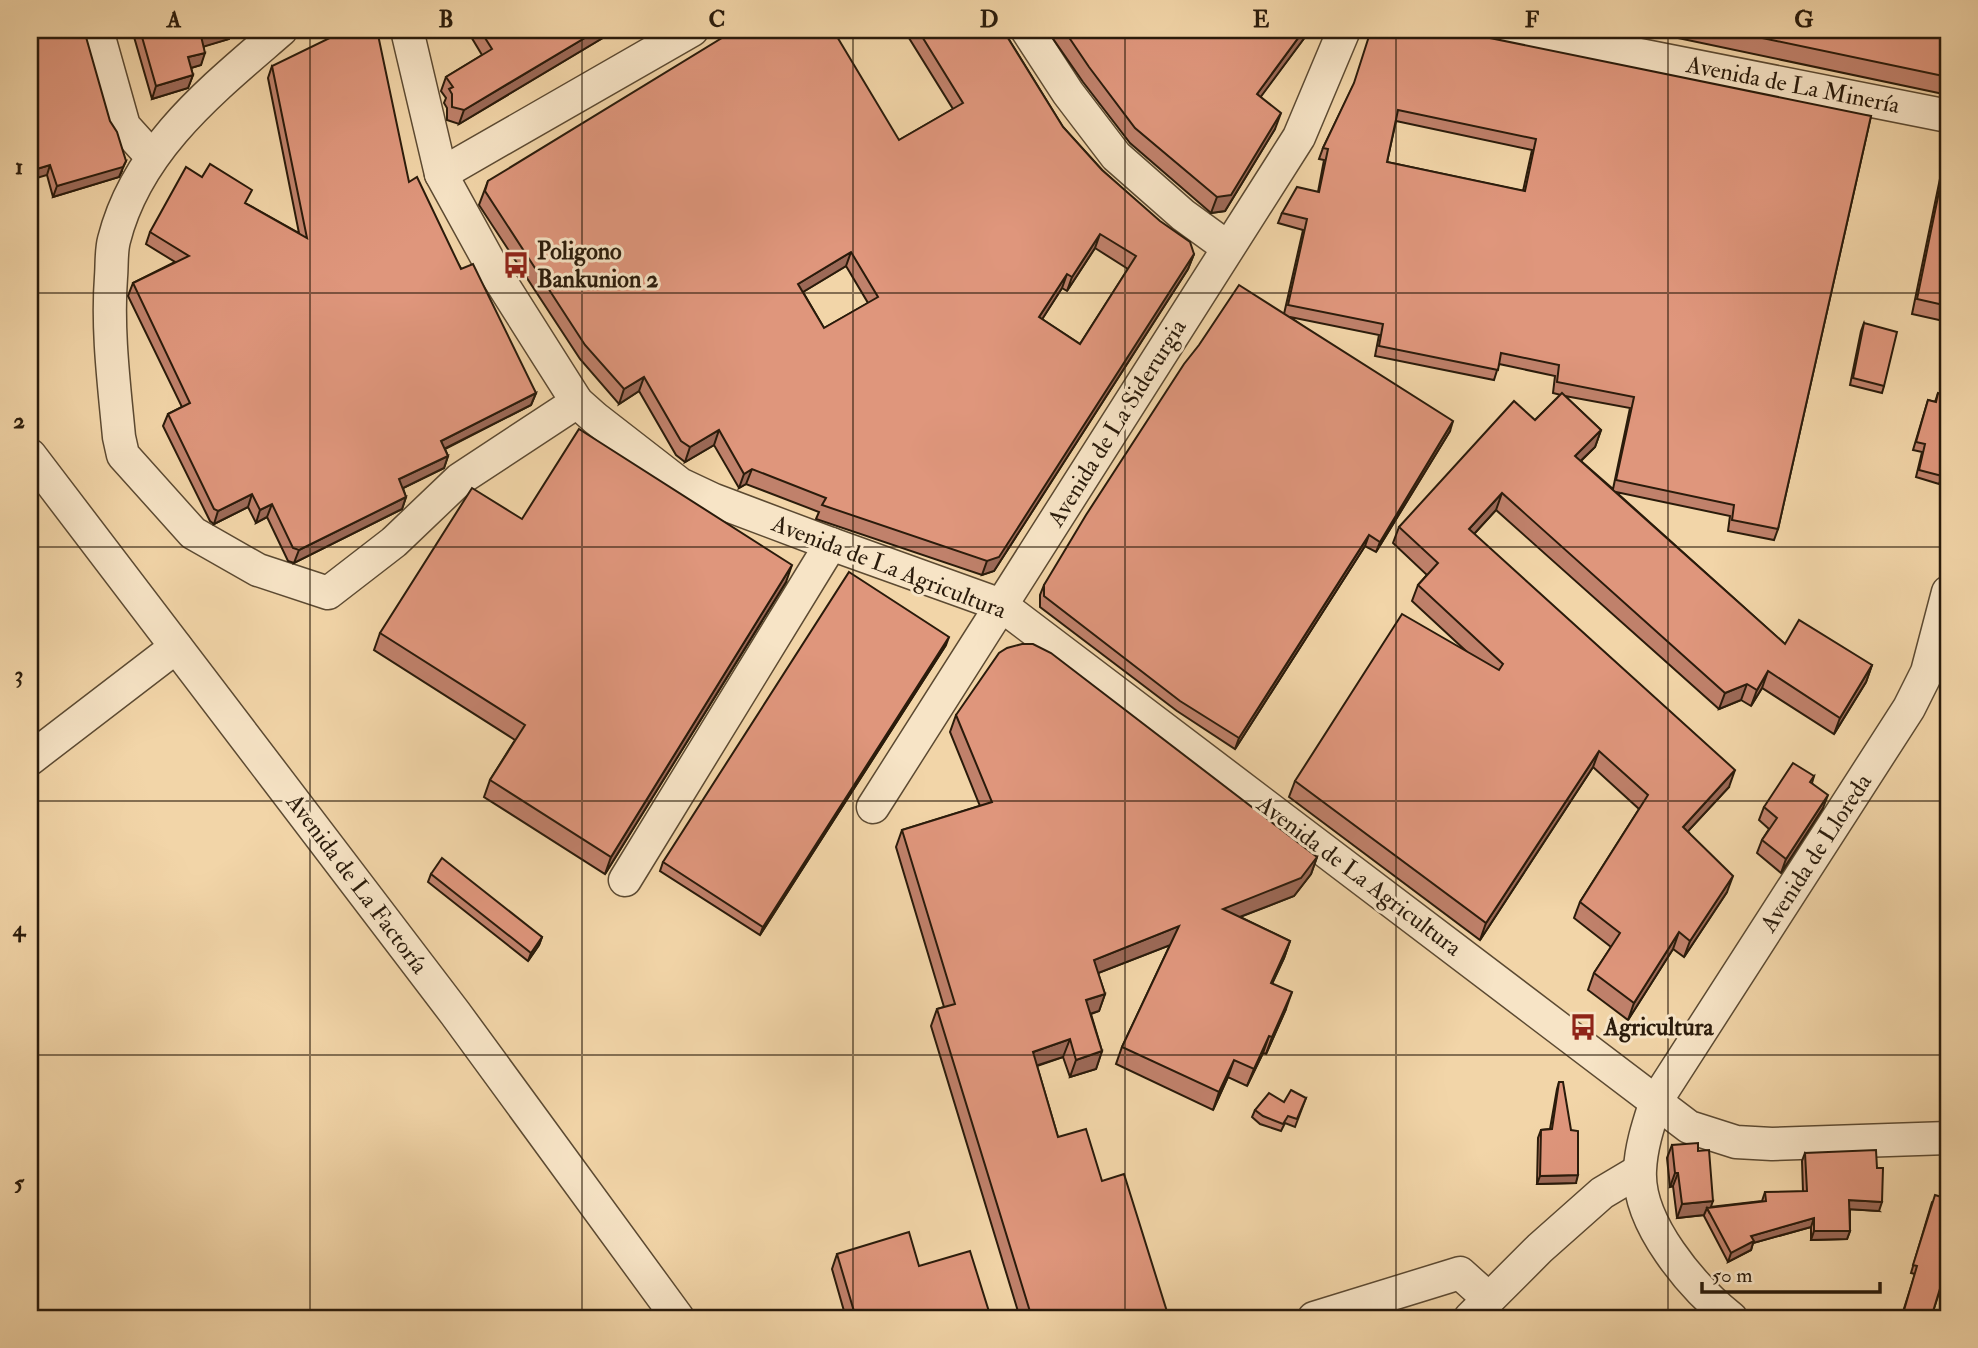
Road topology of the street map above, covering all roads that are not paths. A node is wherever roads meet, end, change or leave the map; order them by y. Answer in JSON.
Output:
{"nodes":[{"id":1,"x":97,"y":30,"type":"edge"},
{"id":2,"x":281,"y":30,"type":"edge"},
{"id":3,"x":407,"y":30,"type":"edge"},
{"id":4,"x":692,"y":30,"type":"edge"},
{"id":5,"x":1027,"y":30,"type":"edge"},
{"id":6,"x":1344,"y":30,"type":"edge"},
{"id":7,"x":1514,"y":30,"type":"edge"},
{"id":8,"x":1948,"y":116,"type":"edge"},
{"id":9,"x":152,"y":157,"type":"junction"},
{"id":10,"x":441,"y":174,"type":"junction"},
{"id":11,"x":1227,"y":247,"type":"junction"},
{"id":12,"x":577,"y":402,"type":"junction"},
{"id":13,"x":30,"y":455,"type":"edge"},
{"id":14,"x":831,"y":544,"type":"junction"},
{"id":15,"x":1948,"y":592,"type":"edge"},
{"id":16,"x":1001,"y":605,"type":"junction"},
{"id":17,"x":176,"y":647,"type":"junction"},
{"id":18,"x":30,"y":759,"type":"edge"},
{"id":19,"x":873,"y":807,"type":"dead end"},
{"id":20,"x":625,"y":880,"type":"dead end"},
{"id":21,"x":1656,"y":1101,"type":"junction"},
{"id":22,"x":1948,"y":1138,"type":"edge"},
{"id":23,"x":1639,"y":1171,"type":"junction"},
{"id":24,"x":1480,"y":1309,"type":"edge"},
{"id":25,"x":678,"y":1318,"type":"edge"},
{"id":26,"x":1314,"y":1318,"type":"edge"},
{"id":27,"x":1731,"y":1318,"type":"edge"}],
"edges":[{"from":1,"to":9,"type":"street"},
{"from":2,"to":9,"type":"street"},
{"from":3,"to":10,"type":"street","name":"Avenida de La Agricultura"},
{"from":4,"to":10,"type":"street"},
{"from":5,"to":11,"type":"street"},
{"from":6,"to":11,"type":"street","name":"Avenida de La Siderurgia"},
{"from":7,"to":8,"type":"street","name":"Avenida de La Minería"},
{"from":9,"to":12,"type":"street"},
{"from":10,"to":12,"type":"street","name":"Avenida de La Agricultura"},
{"from":11,"to":16,"type":"street","name":"Avenida de La Siderurgia"},
{"from":12,"to":14,"type":"street","name":"Avenida de La Agricultura"},
{"from":13,"to":17,"type":"street","name":"Avenida de La Factoría"},
{"from":14,"to":16,"type":"street","name":"Avenida de La Agricultura"},
{"from":14,"to":20,"type":"street"},
{"from":15,"to":21,"type":"street","name":"Avenida de Lloreda"},
{"from":16,"to":19,"type":"street","name":"Avenida de La Siderurgia"},
{"from":16,"to":21,"type":"street","name":"Avenida de La Agricultura"},
{"from":17,"to":18,"type":"street"},
{"from":17,"to":25,"type":"street","name":"Avenida de La Factoría"},
{"from":21,"to":22,"type":"street","name":"Avenida de La Agricultura"},
{"from":21,"to":23,"type":"street","name":"Avenida de Lloreda"},
{"from":23,"to":24,"type":"street"},
{"from":23,"to":27,"type":"street"},
{"from":24,"to":26,"type":"street"}]}
